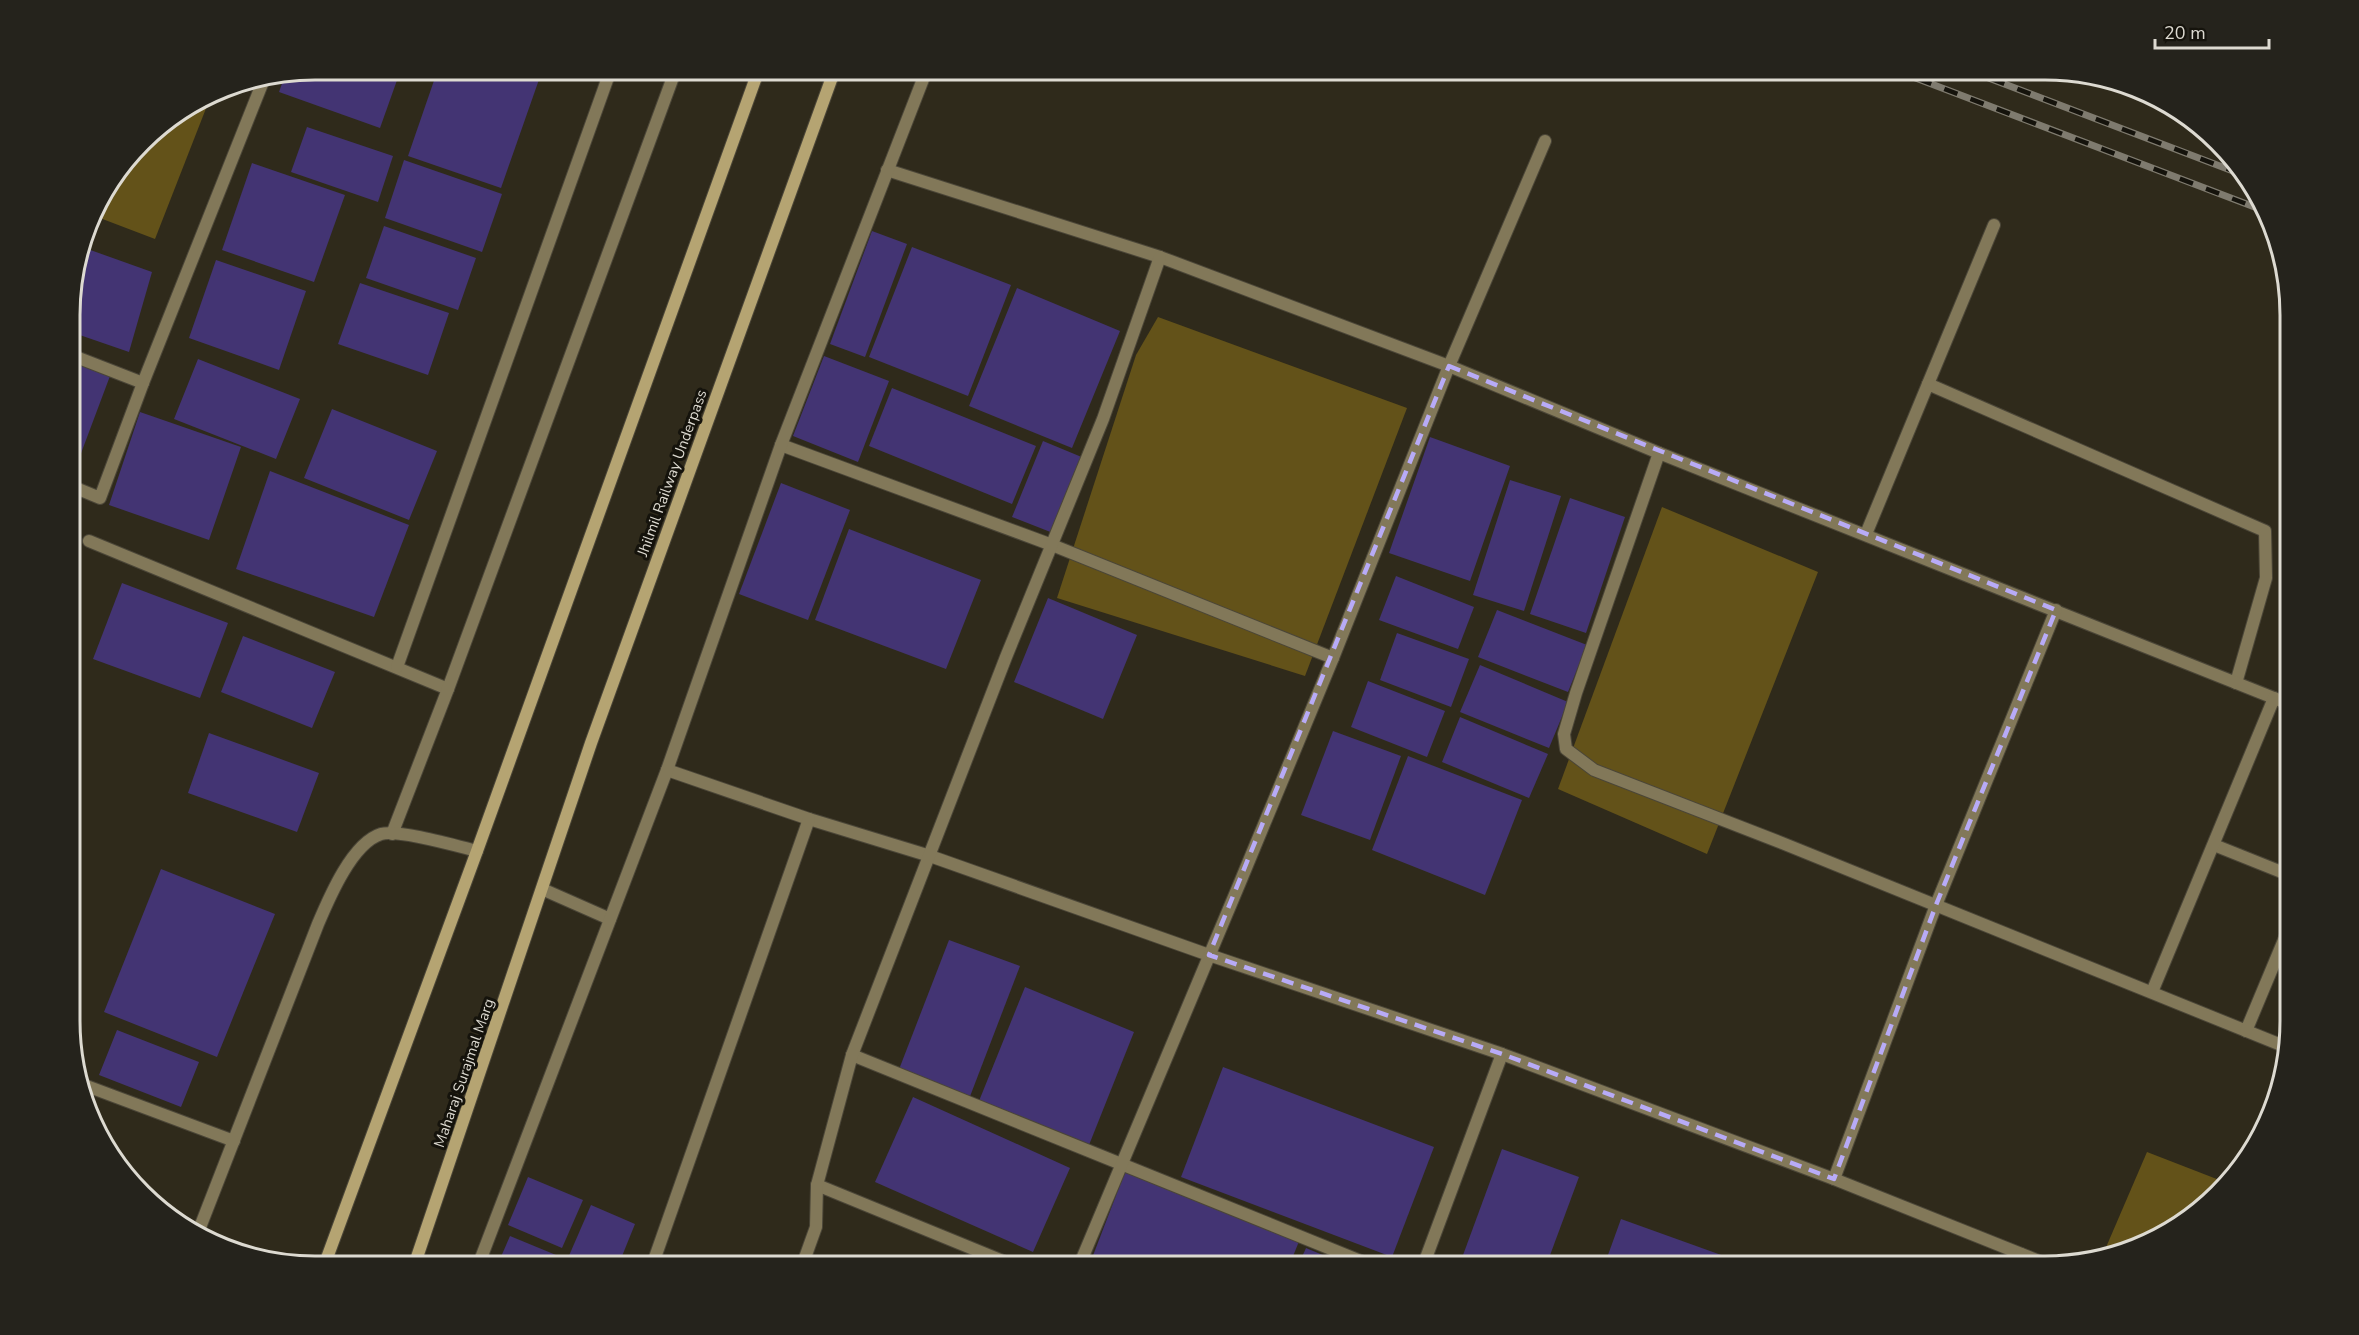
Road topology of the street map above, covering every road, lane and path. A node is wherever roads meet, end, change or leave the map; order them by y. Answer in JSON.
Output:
{"nodes":[{"id":1,"x":607,"y":80,"type":"edge"},
{"id":2,"x":669,"y":80,"type":"edge"},
{"id":3,"x":755,"y":80,"type":"edge"},
{"id":4,"x":831,"y":80,"type":"edge"},
{"id":5,"x":923,"y":80,"type":"edge"},
{"id":6,"x":261,"y":86,"type":"edge"},
{"id":7,"x":1545,"y":141,"type":"dead end"},
{"id":8,"x":887,"y":170,"type":"junction"},
{"id":9,"x":1994,"y":225,"type":"dead end"},
{"id":10,"x":1160,"y":257,"type":"junction"},
{"id":11,"x":80,"y":358,"type":"edge"},
{"id":12,"x":1449,"y":366,"type":"junction"},
{"id":13,"x":143,"y":383,"type":"junction"},
{"id":14,"x":1928,"y":384,"type":"junction"},
{"id":15,"x":781,"y":445,"type":"junction"},
{"id":16,"x":1659,"y":453,"type":"junction"},
{"id":17,"x":80,"y":490,"type":"edge"},
{"id":18,"x":1866,"y":534,"type":"junction"},
{"id":19,"x":89,"y":541,"type":"dead end"},
{"id":20,"x":1052,"y":545,"type":"junction"},
{"id":21,"x":2056,"y":610,"type":"junction"},
{"id":22,"x":1333,"y":658,"type":"junction"},
{"id":23,"x":397,"y":667,"type":"junction"},
{"id":24,"x":2236,"y":682,"type":"junction"},
{"id":25,"x":448,"y":689,"type":"junction"},
{"id":26,"x":2274,"y":698,"type":"junction"},
{"id":27,"x":2280,"y":700,"type":"edge"},
{"id":28,"x":667,"y":770,"type":"junction"},
{"id":29,"x":809,"y":819,"type":"junction"},
{"id":30,"x":392,"y":834,"type":"junction"},
{"id":31,"x":2214,"y":845,"type":"junction"},
{"id":32,"x":477,"y":851,"type":"junction"},
{"id":33,"x":930,"y":856,"type":"junction"},
{"id":34,"x":2280,"y":871,"type":"edge"},
{"id":35,"x":542,"y":889,"type":"junction"},
{"id":36,"x":1936,"y":905,"type":"junction"},
{"id":37,"x":610,"y":919,"type":"junction"},
{"id":38,"x":2280,"y":949,"type":"edge"},
{"id":39,"x":1209,"y":955,"type":"junction"},
{"id":40,"x":2152,"y":992,"type":"junction"},
{"id":41,"x":2246,"y":1030,"type":"junction"},
{"id":42,"x":2278,"y":1044,"type":"edge"},
{"id":43,"x":1502,"y":1054,"type":"junction"},
{"id":44,"x":852,"y":1055,"type":"junction"},
{"id":45,"x":90,"y":1087,"type":"edge"},
{"id":46,"x":234,"y":1141,"type":"junction"},
{"id":47,"x":1121,"y":1163,"type":"junction"},
{"id":48,"x":1834,"y":1179,"type":"junction"},
{"id":49,"x":817,"y":1185,"type":"junction"},
{"id":50,"x":201,"y":1226,"type":"edge"},
{"id":51,"x":328,"y":1256,"type":"edge"},
{"id":52,"x":417,"y":1256,"type":"edge"},
{"id":53,"x":482,"y":1256,"type":"edge"},
{"id":54,"x":656,"y":1256,"type":"edge"},
{"id":55,"x":806,"y":1256,"type":"edge"},
{"id":56,"x":991,"y":1256,"type":"edge"},
{"id":57,"x":1083,"y":1256,"type":"edge"},
{"id":58,"x":1349,"y":1256,"type":"edge"},
{"id":59,"x":1427,"y":1256,"type":"edge"},
{"id":60,"x":2010,"y":1256,"type":"edge"}],
"edges":[{"from":1,"to":23,"type":"street"},
{"from":2,"to":25,"type":"street"},
{"from":3,"to":32,"type":"main road"},
{"from":4,"to":35,"type":"main road","name":"Jhilmil Railway Underpass"},
{"from":5,"to":8,"type":"street"},
{"from":6,"to":13,"type":"street"},
{"from":7,"to":12,"type":"street"},
{"from":8,"to":10,"type":"street"},
{"from":8,"to":15,"type":"street"},
{"from":9,"to":14,"type":"street"},
{"from":10,"to":12,"type":"street"},
{"from":10,"to":20,"type":"street"},
{"from":11,"to":13,"type":"street"},
{"from":12,"to":16,"type":"street"},
{"from":12,"to":22,"type":"street"},
{"from":13,"to":17,"type":"street"},
{"from":14,"to":18,"type":"street"},
{"from":14,"to":24,"type":"street"},
{"from":15,"to":20,"type":"street"},
{"from":15,"to":28,"type":"street"},
{"from":16,"to":18,"type":"street"},
{"from":16,"to":36,"type":"street"},
{"from":18,"to":21,"type":"street"},
{"from":19,"to":23,"type":"street"},
{"from":20,"to":22,"type":"street"},
{"from":20,"to":33,"type":"street"},
{"from":21,"to":24,"type":"street"},
{"from":21,"to":36,"type":"street"},
{"from":22,"to":39,"type":"street"},
{"from":23,"to":25,"type":"street"},
{"from":24,"to":26,"type":"street"},
{"from":25,"to":30,"type":"street"},
{"from":26,"to":27,"type":"street"},
{"from":26,"to":31,"type":"street"},
{"from":28,"to":29,"type":"street"},
{"from":28,"to":37,"type":"street"},
{"from":29,"to":33,"type":"street"},
{"from":29,"to":54,"type":"street"},
{"from":30,"to":32,"type":"street"},
{"from":30,"to":46,"type":"street"},
{"from":31,"to":34,"type":"street"},
{"from":31,"to":40,"type":"street"},
{"from":32,"to":51,"type":"main road"},
{"from":33,"to":39,"type":"street"},
{"from":33,"to":44,"type":"street"},
{"from":35,"to":37,"type":"street"},
{"from":35,"to":52,"type":"main road","name":"Maharaj Surajmal Marg"},
{"from":36,"to":40,"type":"street"},
{"from":36,"to":48,"type":"street"},
{"from":37,"to":53,"type":"street"},
{"from":38,"to":41,"type":"street"},
{"from":39,"to":43,"type":"street"},
{"from":39,"to":47,"type":"street"},
{"from":40,"to":41,"type":"street"},
{"from":41,"to":42,"type":"street"},
{"from":43,"to":48,"type":"street"},
{"from":43,"to":59,"type":"street"},
{"from":44,"to":47,"type":"street"},
{"from":44,"to":49,"type":"street"},
{"from":45,"to":46,"type":"street"},
{"from":46,"to":50,"type":"street"},
{"from":47,"to":57,"type":"street"},
{"from":47,"to":58,"type":"street"},
{"from":48,"to":60,"type":"street"},
{"from":49,"to":55,"type":"street"},
{"from":49,"to":56,"type":"street"}]}
